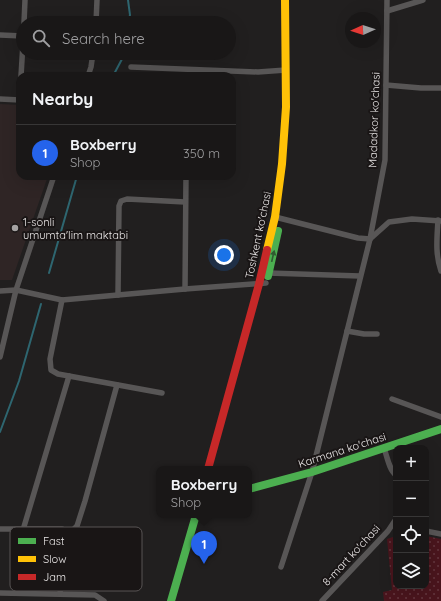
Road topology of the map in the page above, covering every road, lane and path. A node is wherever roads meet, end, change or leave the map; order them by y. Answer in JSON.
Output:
{"nodes":[{"id":1,"x":25,"y":0,"type":"edge"},
{"id":2,"x":97,"y":0,"type":"edge"},
{"id":3,"x":285,"y":0,"type":"edge"},
{"id":4,"x":292,"y":0,"type":"edge"},
{"id":5,"x":387,"y":0,"type":"edge"},
{"id":6,"x":423,"y":0,"type":"edge"},
{"id":7,"x":387,"y":11,"type":"junction"},
{"id":8,"x":24,"y":16,"type":"edge"},
{"id":9,"x":96,"y":16,"type":"edge"},
{"id":10,"x":0,"y":35,"type":"edge"},
{"id":11,"x":16,"y":36,"type":"edge"},
{"id":12,"x":22,"y":60,"type":"edge"},
{"id":13,"x":92,"y":60,"type":"edge"},
{"id":14,"x":131,"y":68,"type":"dead end"},
{"id":15,"x":286,"y":70,"type":"junction"},
{"id":16,"x":21,"y":72,"type":"edge"},
{"id":17,"x":89,"y":72,"type":"edge"},
{"id":18,"x":177,"y":72,"type":"edge"},
{"id":19,"x":198,"y":72,"type":"edge"},
{"id":20,"x":386,"y":85,"type":"junction"},
{"id":21,"x":441,"y":88,"type":"edge"},
{"id":22,"x":0,"y":99,"type":"edge"},
{"id":23,"x":16,"y":100,"type":"edge"},
{"id":24,"x":53,"y":180,"type":"edge"},
{"id":25,"x":186,"y":180,"type":"edge"},
{"id":26,"x":186,"y":202,"type":"junction"},
{"id":27,"x":278,"y":218,"type":"junction"},
{"id":28,"x":439,"y":221,"type":"edge"},
{"id":29,"x":370,"y":240,"type":"junction"},
{"id":30,"x":441,"y":271,"type":"edge"},
{"id":31,"x":268,"y":273,"type":"junction"},
{"id":32,"x":360,"y":276,"type":"junction"},
{"id":33,"x":262,"y":283,"type":"junction"},
{"id":34,"x":185,"y":289,"type":"junction"},
{"id":35,"x":16,"y":290,"type":"junction"},
{"id":36,"x":0,"y":291,"type":"edge"},
{"id":37,"x":118,"y":295,"type":"junction"},
{"id":38,"x":62,"y":300,"type":"junction"},
{"id":39,"x":346,"y":331,"type":"junction"},
{"id":40,"x":377,"y":334,"type":"dead end"},
{"id":41,"x":0,"y":357,"type":"edge"},
{"id":42,"x":69,"y":376,"type":"junction"},
{"id":43,"x":117,"y":385,"type":"junction"},
{"id":44,"x":162,"y":393,"type":"dead end"},
{"id":45,"x":392,"y":399,"type":"dead end"},
{"id":46,"x":441,"y":417,"type":"edge"},
{"id":47,"x":441,"y":429,"type":"edge"},
{"id":48,"x":384,"y":448,"type":"junction"},
{"id":49,"x":209,"y":466,"type":"edge"},
{"id":50,"x":216,"y":466,"type":"edge"},
{"id":51,"x":312,"y":472,"type":"junction"},
{"id":52,"x":393,"y":472,"type":"edge"},
{"id":53,"x":252,"y":488,"type":"edge"},
{"id":54,"x":195,"y":518,"type":"edge"},
{"id":55,"x":201,"y":518,"type":"edge"},
{"id":56,"x":393,"y":524,"type":"edge"},
{"id":57,"x":24,"y":527,"type":"edge"},
{"id":58,"x":76,"y":527,"type":"edge"},
{"id":59,"x":0,"y":529,"type":"edge"},
{"id":60,"x":10,"y":529,"type":"edge"},
{"id":61,"x":429,"y":532,"type":"edge"},
{"id":62,"x":441,"y":534,"type":"edge"},
{"id":63,"x":281,"y":567,"type":"dead end"},
{"id":64,"x":60,"y":591,"type":"edge"},
{"id":65,"x":0,"y":593,"type":"edge"},
{"id":66,"x":60,"y":594,"type":"junction"},
{"id":67,"x":104,"y":601,"type":"edge"},
{"id":68,"x":172,"y":601,"type":"edge"},
{"id":69,"x":178,"y":601,"type":"edge"},
{"id":70,"x":322,"y":601,"type":"edge"}],
"edges":[{"from":1,"to":8,"type":"street"},
{"from":2,"to":9,"type":"street"},
{"from":3,"to":15,"type":"main road","name":"Toshkent ko'chasi"},
{"from":4,"to":27,"type":"main road","name":"Toshkent ko'chasi"},
{"from":5,"to":7,"type":"street","name":"Madadkor ko'chasi"},
{"from":6,"to":7,"type":"street"},
{"from":7,"to":20,"type":"street","name":"Madadkor ko'chasi"},
{"from":10,"to":11,"type":"street"},
{"from":12,"to":16,"type":"street"},
{"from":13,"to":17,"type":"street"},
{"from":14,"to":18,"type":"street"},
{"from":15,"to":19,"type":"street"},
{"from":15,"to":27,"type":"main road","name":"Toshkent ko'chasi"},
{"from":20,"to":21,"type":"street"},
{"from":20,"to":29,"type":"street","name":"Madadkor ko'chasi"},
{"from":22,"to":23,"type":"street"},
{"from":24,"to":35,"type":"street"},
{"from":25,"to":26,"type":"street"},
{"from":26,"to":34,"type":"street"},
{"from":26,"to":37,"type":"street"},
{"from":27,"to":29,"type":"street"},
{"from":31,"to":27,"type":"main road","name":"Toshkent ko'chasi","one_way":true},
{"from":27,"to":33,"type":"main road","name":"Toshkent ko'chasi"},
{"from":28,"to":29,"type":"street"},
{"from":28,"to":30,"type":"street"},
{"from":29,"to":32,"type":"street","name":"Madadkor ko'chasi"},
{"from":31,"to":32,"type":"street"},
{"from":31,"to":33,"type":"main road","name":"Toshkent ko'chasi"},
{"from":32,"to":39,"type":"street","name":"Madadkor ko'chasi"},
{"from":33,"to":34,"type":"street"},
{"from":33,"to":49,"type":"main road","name":"Toshkent ko'chasi"},
{"from":33,"to":50,"type":"main road","name":"Toshkent ko'chasi"},
{"from":34,"to":37,"type":"street"},
{"from":35,"to":36,"type":"street"},
{"from":35,"to":38,"type":"street"},
{"from":35,"to":41,"type":"street"},
{"from":37,"to":38,"type":"street"},
{"from":38,"to":42,"type":"street"},
{"from":39,"to":40,"type":"street"},
{"from":39,"to":51,"type":"street","name":"Madadkor ko'chasi"},
{"from":42,"to":43,"type":"street"},
{"from":42,"to":57,"type":"street"},
{"from":43,"to":44,"type":"street"},
{"from":43,"to":58,"type":"street"},
{"from":45,"to":46,"type":"street"},
{"from":47,"to":48,"type":"main road","name":"Karmana ko'chasi"},
{"from":48,"to":51,"type":"main road","name":"Karmana ko'chasi"},
{"from":48,"to":52,"type":"street"},
{"from":51,"to":53,"type":"main road","name":"Karmana ko'chasi"},
{"from":51,"to":63,"type":"street","name":"Madadkor ko'chasi"},
{"from":54,"to":68,"type":"main road"},
{"from":55,"to":69,"type":"main road"},
{"from":56,"to":70,"type":"street","name":"8-mart ko'chasi"},
{"from":59,"to":60,"type":"street"},
{"from":61,"to":62,"type":"street"},
{"from":64,"to":66,"type":"street"},
{"from":65,"to":66,"type":"street"},
{"from":66,"to":67,"type":"street"}]}
